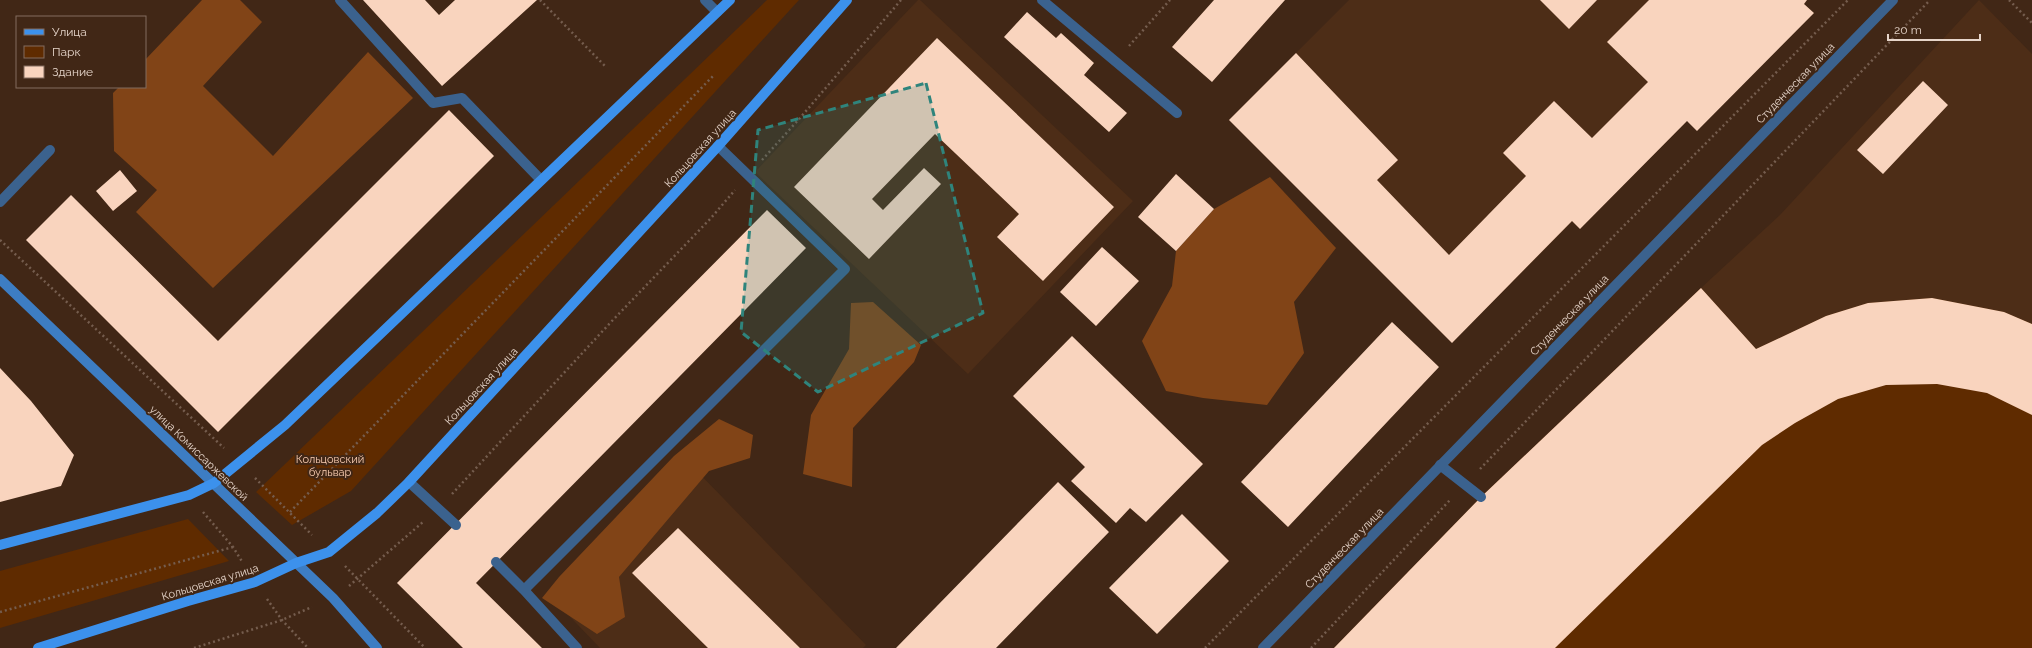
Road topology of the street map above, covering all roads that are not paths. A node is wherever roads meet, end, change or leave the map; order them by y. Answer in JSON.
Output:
{"nodes":[{"id":1,"x":340,"y":0,"type":"edge"},
{"id":2,"x":705,"y":0,"type":"edge"},
{"id":3,"x":730,"y":0,"type":"edge"},
{"id":4,"x":847,"y":0,"type":"edge"},
{"id":5,"x":1042,"y":0,"type":"edge"},
{"id":6,"x":1893,"y":0,"type":"edge"},
{"id":7,"x":717,"y":12,"type":"junction"},
{"id":8,"x":1177,"y":113,"type":"dead end"},
{"id":9,"x":718,"y":146,"type":"junction"},
{"id":10,"x":50,"y":150,"type":"dead end"},
{"id":11,"x":541,"y":180,"type":"junction"},
{"id":12,"x":0,"y":202,"type":"edge"},
{"id":13,"x":0,"y":279,"type":"edge"},
{"id":14,"x":1440,"y":465,"type":"junction"},
{"id":15,"x":409,"y":482,"type":"junction"},
{"id":16,"x":214,"y":483,"type":"junction"},
{"id":17,"x":1481,"y":497,"type":"dead end"},
{"id":18,"x":456,"y":525,"type":"dead end"},
{"id":19,"x":0,"y":545,"type":"edge"},
{"id":20,"x":496,"y":562,"type":"dead end"},
{"id":21,"x":296,"y":563,"type":"junction"},
{"id":22,"x":524,"y":590,"type":"junction"},
{"id":23,"x":38,"y":648,"type":"edge"},
{"id":24,"x":377,"y":648,"type":"edge"},
{"id":25,"x":577,"y":648,"type":"edge"},
{"id":26,"x":1264,"y":648,"type":"edge"}],
"edges":[{"from":1,"to":11,"type":"street"},
{"from":2,"to":7,"type":"street"},
{"from":3,"to":7,"type":"main road"},
{"from":4,"to":9,"type":"main road","name":"Кольцовская улица"},
{"from":5,"to":8,"type":"street"},
{"from":6,"to":14,"type":"street","name":"Студенческая улица"},
{"from":7,"to":11,"type":"main road"},
{"from":9,"to":15,"type":"main road","name":"Кольцовская улица"},
{"from":9,"to":22,"type":"street"},
{"from":10,"to":12,"type":"street"},
{"from":11,"to":16,"type":"main road"},
{"from":13,"to":16,"type":"street","name":"улица Комиссаржевской"},
{"from":14,"to":17,"type":"street"},
{"from":14,"to":26,"type":"street","name":"Студенческая улица"},
{"from":15,"to":18,"type":"street"},
{"from":15,"to":21,"type":"main road","name":"Кольцовская улица"},
{"from":16,"to":19,"type":"main road"},
{"from":16,"to":21,"type":"street","name":"улица Комиссаржевской"},
{"from":20,"to":22,"type":"street"},
{"from":21,"to":23,"type":"main road","name":"Кольцовская улица"},
{"from":21,"to":24,"type":"street","name":"улица Комиссаржевской"},
{"from":22,"to":25,"type":"street"}]}
